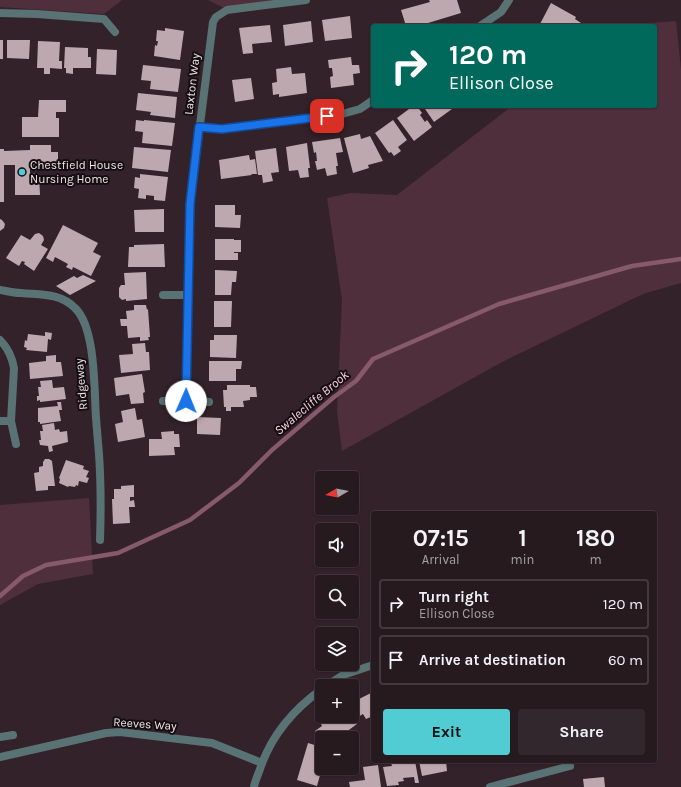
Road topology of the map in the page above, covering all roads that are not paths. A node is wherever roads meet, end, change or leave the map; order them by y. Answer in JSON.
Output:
{"nodes":[{"id":1,"x":306,"y":0,"type":"edge"},
{"id":2,"x":509,"y":0,"type":"edge"},
{"id":3,"x":0,"y":13,"type":"edge"},
{"id":4,"x":483,"y":24,"type":"edge"},
{"id":5,"x":115,"y":32,"type":"dead end"},
{"id":6,"x":371,"y":101,"type":"edge"},
{"id":7,"x":199,"y":127,"type":"junction"},
{"id":8,"x":0,"y":290,"type":"edge"},
{"id":9,"x":163,"y":295,"type":"dead end"},
{"id":10,"x":188,"y":295,"type":"junction"},
{"id":11,"x":0,"y":340,"type":"edge"},
{"id":12,"x":163,"y":401,"type":"dead end"},
{"id":13,"x":186,"y":401,"type":"junction"},
{"id":14,"x":209,"y":402,"type":"dead end"},
{"id":15,"x":0,"y":421,"type":"edge"},
{"id":16,"x":11,"y":421,"type":"junction"},
{"id":17,"x":16,"y":444,"type":"dead end"},
{"id":18,"x":100,"y":540,"type":"dead end"},
{"id":19,"x":371,"y":666,"type":"edge"},
{"id":20,"x":337,"y":679,"type":"edge"},
{"id":21,"x":315,"y":694,"type":"edge"},
{"id":22,"x":13,"y":735,"type":"dead end"},
{"id":23,"x":0,"y":737,"type":"edge"},
{"id":24,"x":0,"y":757,"type":"edge"},
{"id":25,"x":262,"y":763,"type":"junction"},
{"id":26,"x":570,"y":766,"type":"dead end"},
{"id":27,"x":254,"y":787,"type":"edge"},
{"id":28,"x":490,"y":787,"type":"edge"}],
"edges":[{"from":1,"to":7,"type":"street","name":"Laxton Way"},
{"from":2,"to":4,"type":"street"},
{"from":3,"to":5,"type":"street"},
{"from":6,"to":7,"type":"street"},
{"from":7,"to":10,"type":"street","name":"Laxton Way"},
{"from":8,"to":18,"type":"street","name":"Ridgeway"},
{"from":9,"to":10,"type":"street"},
{"from":10,"to":13,"type":"street","name":"Laxton Way"},
{"from":11,"to":16,"type":"street"},
{"from":12,"to":13,"type":"street"},
{"from":13,"to":14,"type":"street"},
{"from":15,"to":16,"type":"street"},
{"from":16,"to":17,"type":"street"},
{"from":19,"to":20,"type":"street"},
{"from":21,"to":25,"type":"street"},
{"from":22,"to":23,"type":"street"},
{"from":24,"to":25,"type":"street","name":"Reeves Way"},
{"from":25,"to":27,"type":"street"},
{"from":26,"to":28,"type":"street"}]}
